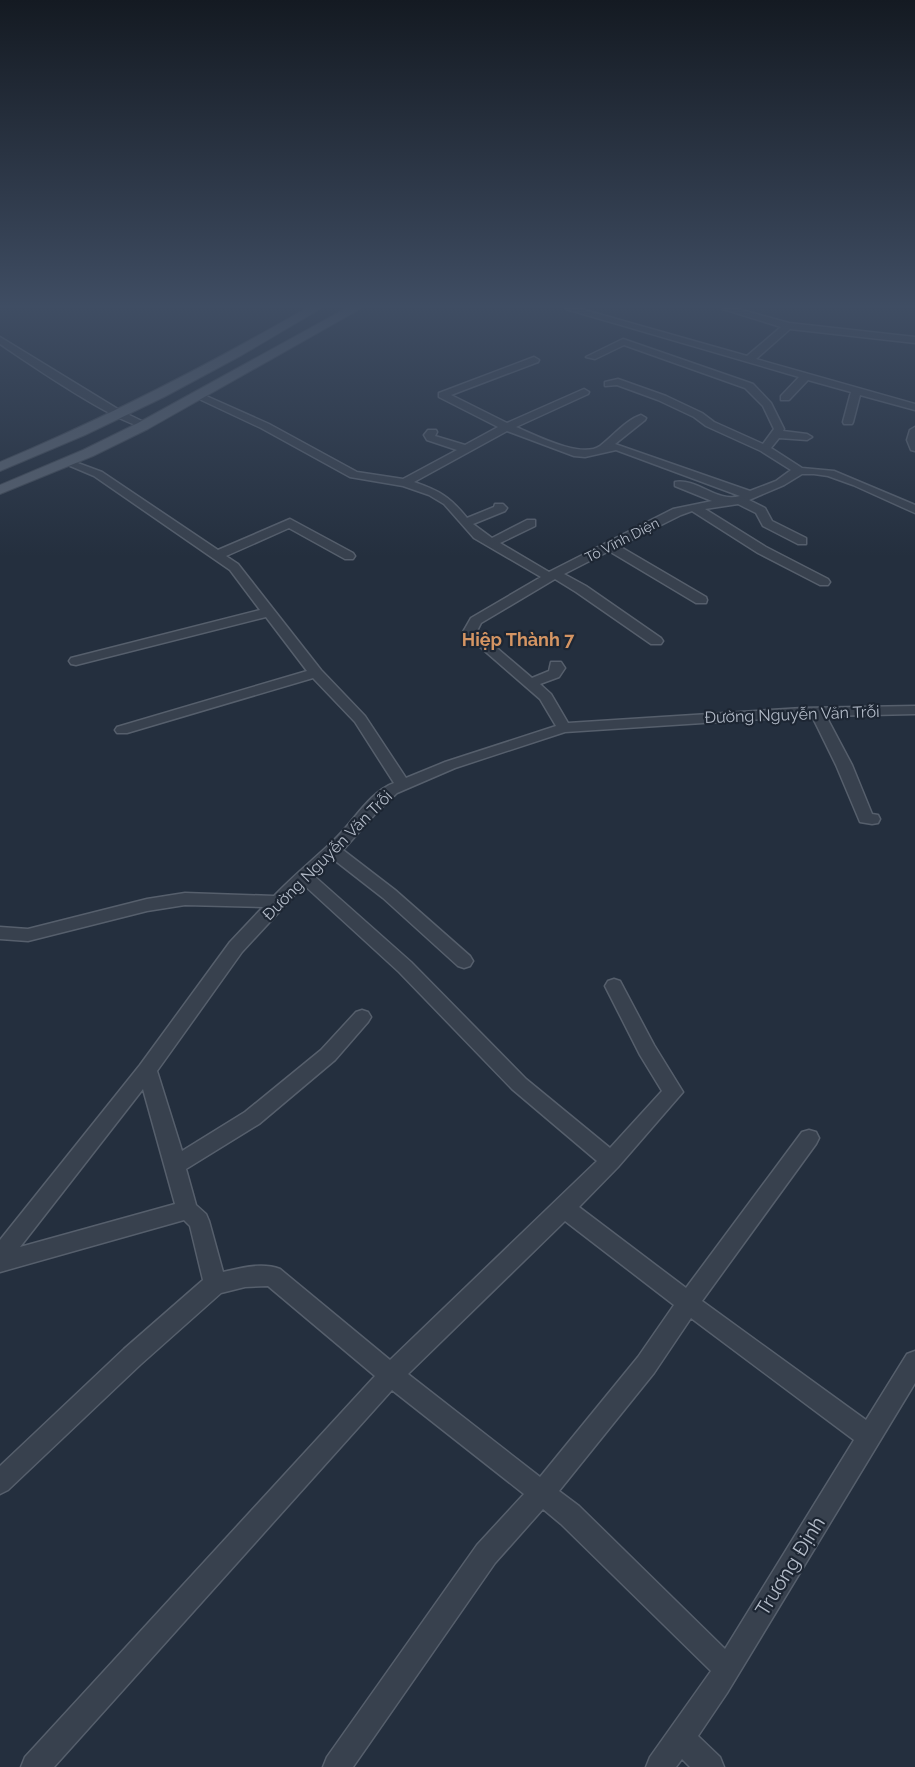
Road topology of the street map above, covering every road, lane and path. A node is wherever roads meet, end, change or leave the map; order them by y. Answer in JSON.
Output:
{"nodes":[{"id":1,"x":82,"y":391,"type":"edge"},
{"id":2,"x":163,"y":391,"type":"edge"},
{"id":3,"x":210,"y":391,"type":"edge"},
{"id":4,"x":450,"y":391,"type":"edge"},
{"id":5,"x":644,"y":391,"type":"edge"},
{"id":6,"x":756,"y":391,"type":"edge"},
{"id":7,"x":791,"y":391,"type":"edge"},
{"id":8,"x":856,"y":391,"type":"edge"},
{"id":9,"x":858,"y":391,"type":"edge"},
{"id":10,"x":584,"y":392,"type":"dead end"},
{"id":11,"x":200,"y":397,"type":"junction"},
{"id":12,"x":785,"y":398,"type":"dead end"},
{"id":13,"x":915,"y":407,"type":"edge"},
{"id":14,"x":117,"y":413,"type":"junction"},
{"id":15,"x":641,"y":418,"type":"dead end"},
{"id":16,"x":848,"y":422,"type":"dead end"},
{"id":17,"x":145,"y":425,"type":"junction"},
{"id":18,"x":508,"y":426,"type":"junction"},
{"id":19,"x":915,"y":430,"type":"edge"},
{"id":20,"x":432,"y":432,"type":"dead end"},
{"id":21,"x":776,"y":434,"type":"junction"},
{"id":22,"x":807,"y":436,"type":"dead end"},
{"id":23,"x":605,"y":446,"type":"junction"},
{"id":24,"x":915,"y":448,"type":"edge"},
{"id":25,"x":465,"y":449,"type":"junction"},
{"id":26,"x":765,"y":449,"type":"junction"},
{"id":27,"x":67,"y":462,"type":"junction"},
{"id":28,"x":0,"y":467,"type":"edge"},
{"id":29,"x":800,"y":471,"type":"junction"},
{"id":30,"x":405,"y":483,"type":"junction"},
{"id":31,"x":679,"y":484,"type":"dead end"},
{"id":32,"x":0,"y":490,"type":"edge"},
{"id":33,"x":746,"y":498,"type":"junction"},
{"id":34,"x":726,"y":503,"type":"junction"},
{"id":35,"x":499,"y":506,"type":"dead end"},
{"id":36,"x":694,"y":507,"type":"junction"},
{"id":37,"x":915,"y":509,"type":"edge"},
{"id":38,"x":465,"y":523,"type":"junction"},
{"id":39,"x":531,"y":523,"type":"dead end"},
{"id":40,"x":802,"y":541,"type":"dead end"},
{"id":41,"x":491,"y":543,"type":"junction"},
{"id":42,"x":611,"y":547,"type":"junction"},
{"id":43,"x":217,"y":555,"type":"junction"},
{"id":44,"x":349,"y":556,"type":"dead end"},
{"id":45,"x":551,"y":576,"type":"junction"},
{"id":46,"x":824,"y":582,"type":"dead end"},
{"id":47,"x":701,"y":600,"type":"dead end"},
{"id":48,"x":268,"y":612,"type":"junction"},
{"id":49,"x":656,"y":641,"type":"dead end"},
{"id":50,"x":76,"y":661,"type":"dead end"},
{"id":51,"x":556,"y":665,"type":"dead end"},
{"id":52,"x":316,"y":674,"type":"junction"},
{"id":53,"x":531,"y":683,"type":"junction"},
{"id":54,"x":915,"y":710,"type":"edge"},
{"id":55,"x":817,"y":712,"type":"junction"},
{"id":56,"x":564,"y":728,"type":"junction"},
{"id":57,"x":122,"y":730,"type":"dead end"},
{"id":58,"x":403,"y":785,"type":"junction"},
{"id":59,"x":872,"y":819,"type":"dead end"},
{"id":60,"x":333,"y":850,"type":"junction"},
{"id":61,"x":303,"y":875,"type":"junction"},
{"id":62,"x":278,"y":902,"type":"junction"},
{"id":63,"x":0,"y":933,"type":"edge"},
{"id":64,"x":464,"y":961,"type":"dead end"},
{"id":65,"x":614,"y":986,"type":"dead end"},
{"id":66,"x":362,"y":1017,"type":"dead end"},
{"id":67,"x":147,"y":1070,"type":"junction"},
{"id":68,"x":809,"y":1138,"type":"dead end"},
{"id":69,"x":611,"y":1161,"type":"junction"},
{"id":70,"x":175,"y":1165,"type":"junction"},
{"id":71,"x":564,"y":1208,"type":"junction"},
{"id":72,"x":187,"y":1210,"type":"junction"},
{"id":73,"x":1,"y":1254,"type":"edge"},
{"id":74,"x":215,"y":1284,"type":"junction"},
{"id":75,"x":688,"y":1303,"type":"junction"},
{"id":76,"x":915,"y":1362,"type":"edge"},
{"id":77,"x":391,"y":1375,"type":"junction"},
{"id":78,"x":870,"y":1437,"type":"junction"},
{"id":79,"x":0,"y":1482,"type":"edge"},
{"id":80,"x":543,"y":1492,"type":"junction"},
{"id":81,"x":727,"y":1669,"type":"junction"},
{"id":82,"x":680,"y":1738,"type":"junction"},
{"id":83,"x":35,"y":1767,"type":"edge"},
{"id":84,"x":337,"y":1767,"type":"edge"},
{"id":85,"x":660,"y":1767,"type":"edge"},
{"id":86,"x":710,"y":1767,"type":"edge"}],
"edges":[{"from":1,"to":14,"type":"street"},
{"from":2,"to":14,"type":"main road"},
{"from":3,"to":11,"type":"main road"},
{"from":4,"to":18,"type":"street"},
{"from":5,"to":26,"type":"street"},
{"from":6,"to":21,"type":"street"},
{"from":7,"to":12,"type":"street"},
{"from":8,"to":16,"type":"street"},
{"from":9,"to":13,"type":"street"},
{"from":10,"to":18,"type":"street"},
{"from":11,"to":17,"type":"main road"},
{"from":11,"to":30,"type":"street"},
{"from":14,"to":17,"type":"street"},
{"from":14,"to":28,"type":"main road"},
{"from":15,"to":23,"type":"street"},
{"from":17,"to":27,"type":"main road"},
{"from":18,"to":23,"type":"street"},
{"from":18,"to":25,"type":"street"},
{"from":19,"to":24,"type":"street"},
{"from":20,"to":25,"type":"street"},
{"from":21,"to":22,"type":"street"},
{"from":21,"to":26,"type":"street"},
{"from":23,"to":33,"type":"street"},
{"from":25,"to":30,"type":"street"},
{"from":26,"to":29,"type":"street"},
{"from":27,"to":32,"type":"main road"},
{"from":27,"to":43,"type":"street"},
{"from":29,"to":33,"type":"street","name":"Tô Vĩnh Diện"},
{"from":29,"to":37,"type":"street"},
{"from":30,"to":38,"type":"street"},
{"from":31,"to":34,"type":"street"},
{"from":33,"to":34,"type":"street","name":"Tô Vĩnh Diện"},
{"from":33,"to":40,"type":"street"},
{"from":34,"to":36,"type":"street","name":"Tô Vĩnh Diện"},
{"from":35,"to":38,"type":"street"},
{"from":36,"to":42,"type":"street","name":"Tô Vĩnh Diện"},
{"from":36,"to":46,"type":"street"},
{"from":38,"to":41,"type":"street"},
{"from":39,"to":41,"type":"street"},
{"from":41,"to":45,"type":"street"},
{"from":42,"to":45,"type":"street","name":"Tô Vĩnh Diện"},
{"from":42,"to":47,"type":"street"},
{"from":43,"to":44,"type":"street"},
{"from":43,"to":48,"type":"street"},
{"from":45,"to":49,"type":"street"},
{"from":45,"to":53,"type":"street","name":"Tô Vĩnh Diện"},
{"from":48,"to":50,"type":"street"},
{"from":48,"to":52,"type":"street"},
{"from":51,"to":53,"type":"street"},
{"from":52,"to":57,"type":"street"},
{"from":52,"to":58,"type":"street"},
{"from":53,"to":56,"type":"street","name":"Tô Vĩnh Diện"},
{"from":54,"to":55,"type":"street","name":"Đường Nguyễn Văn Trỗi"},
{"from":55,"to":56,"type":"street","name":"Đường Nguyễn Văn Trỗi"},
{"from":55,"to":59,"type":"street"},
{"from":56,"to":58,"type":"street","name":"Đường Nguyễn Văn Trỗi"},
{"from":58,"to":60,"type":"street","name":"Đường Nguyễn Văn Trỗi"},
{"from":60,"to":61,"type":"street","name":"Đường Nguyễn Văn Trỗi"},
{"from":60,"to":64,"type":"street"},
{"from":61,"to":62,"type":"street","name":"Đường Nguyễn Văn Trỗi"},
{"from":61,"to":69,"type":"street"},
{"from":62,"to":63,"type":"street"},
{"from":62,"to":67,"type":"street","name":"Đường Nguyễn Văn Trỗi"},
{"from":65,"to":69,"type":"street"},
{"from":66,"to":70,"type":"street"},
{"from":67,"to":70,"type":"street"},
{"from":67,"to":73,"type":"street","name":"Đường Nguyễn Văn Trỗi"},
{"from":68,"to":75,"type":"street"},
{"from":69,"to":71,"type":"street"},
{"from":70,"to":72,"type":"street"},
{"from":71,"to":75,"type":"street"},
{"from":71,"to":77,"type":"street"},
{"from":72,"to":73,"type":"street"},
{"from":72,"to":74,"type":"street"},
{"from":74,"to":77,"type":"street"},
{"from":74,"to":79,"type":"street"},
{"from":75,"to":78,"type":"street"},
{"from":75,"to":80,"type":"street"},
{"from":76,"to":78,"type":"street","name":"Trương Định"},
{"from":77,"to":80,"type":"street"},
{"from":77,"to":83,"type":"street"},
{"from":78,"to":81,"type":"street","name":"Trương Định"},
{"from":80,"to":81,"type":"street"},
{"from":80,"to":84,"type":"street"},
{"from":81,"to":82,"type":"street","name":"Trương Định"},
{"from":82,"to":85,"type":"street","name":"Trương Định"},
{"from":82,"to":86,"type":"street"}]}
